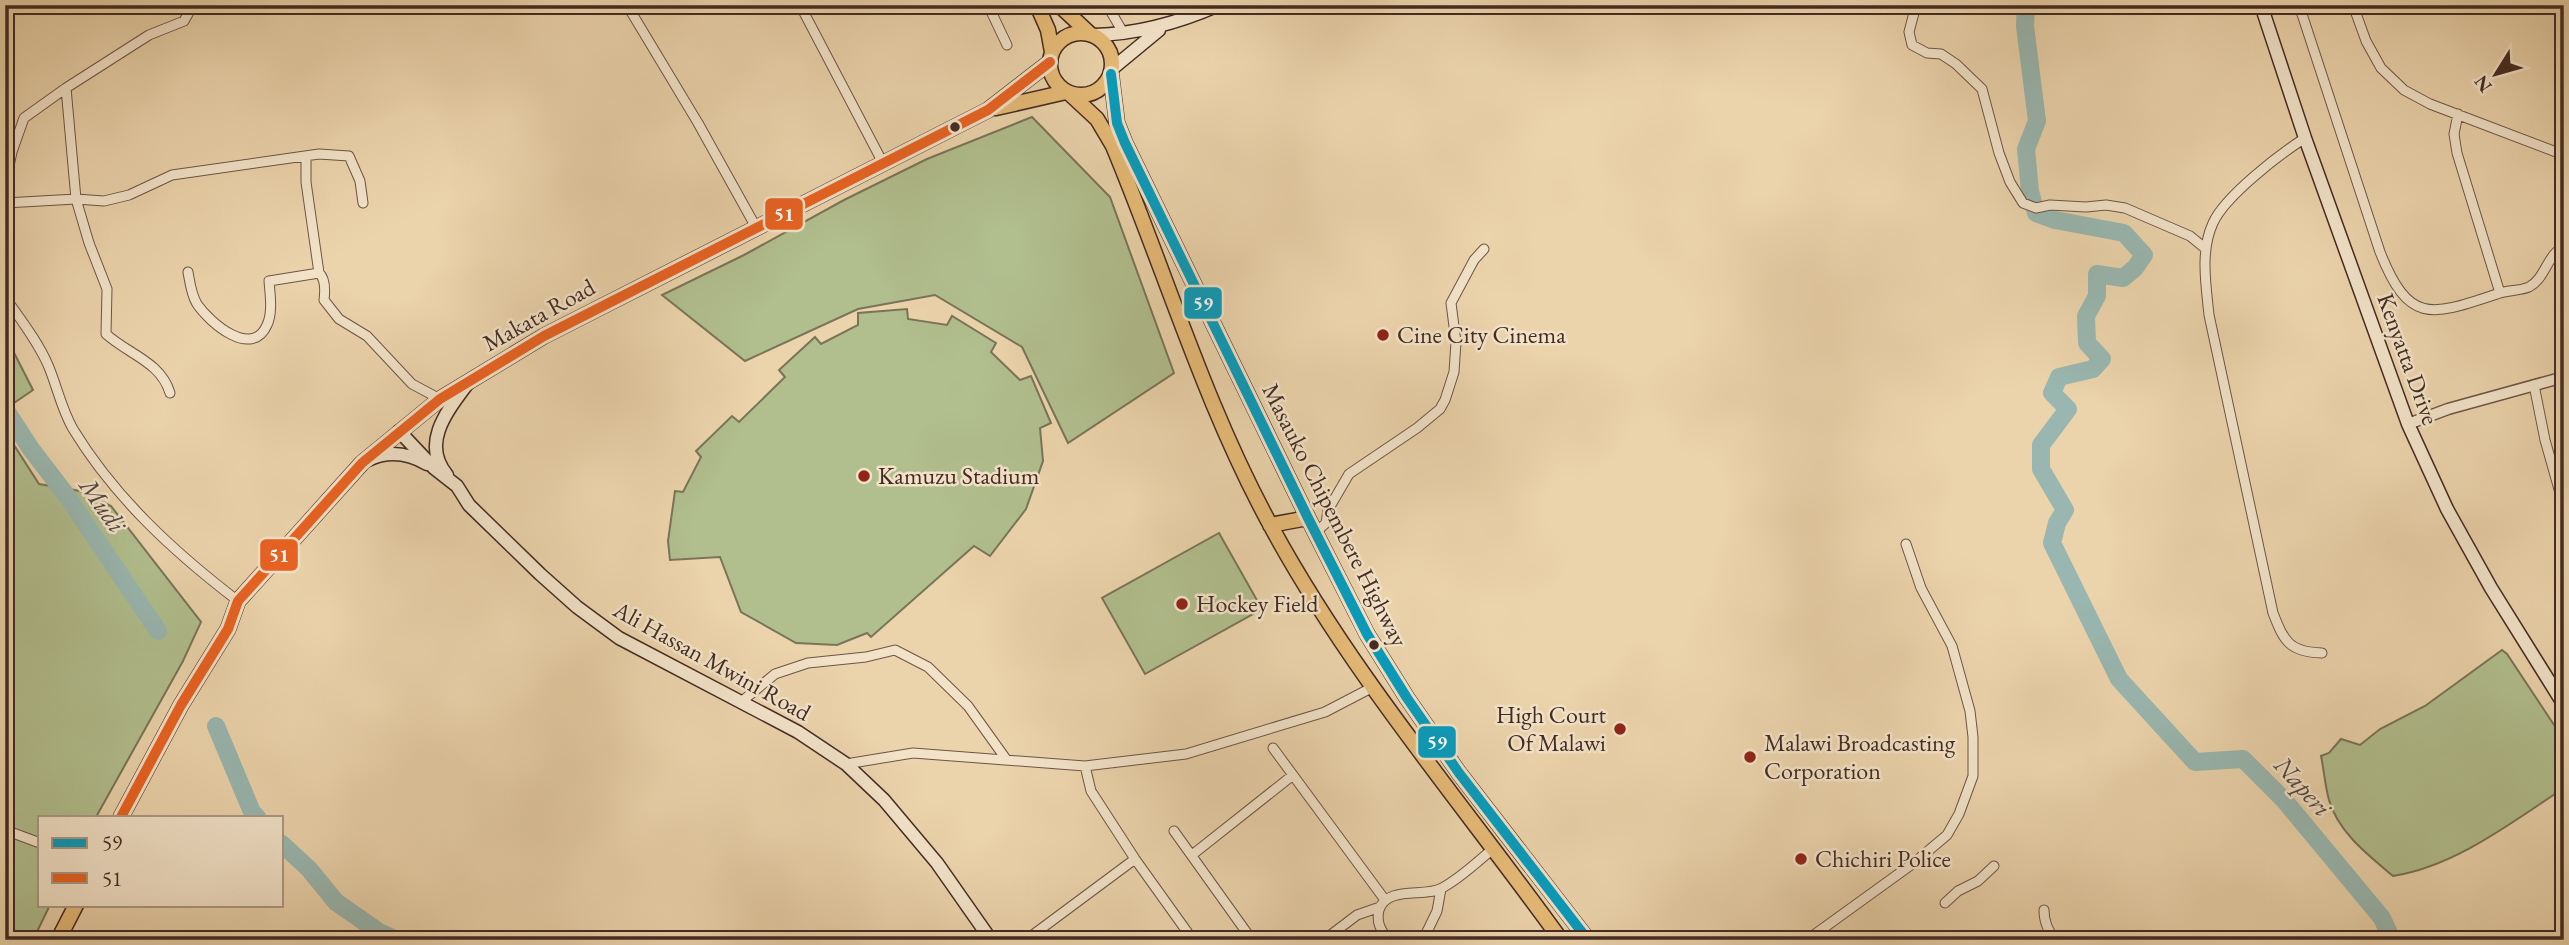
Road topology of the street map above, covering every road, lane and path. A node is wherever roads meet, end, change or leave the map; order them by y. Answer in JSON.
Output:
{"nodes":[{"id":1,"x":193,"y":5,"type":"edge"},
{"id":2,"x":627,"y":5,"type":"edge"},
{"id":3,"x":800,"y":5,"type":"edge"},
{"id":4,"x":988,"y":5,"type":"edge"},
{"id":5,"x":1037,"y":5,"type":"edge"},
{"id":6,"x":1059,"y":5,"type":"edge"},
{"id":7,"x":1107,"y":5,"type":"edge"},
{"id":8,"x":1219,"y":5,"type":"edge"},
{"id":9,"x":1916,"y":5,"type":"edge"},
{"id":10,"x":2261,"y":5,"type":"edge"},
{"id":11,"x":2299,"y":5,"type":"edge"},
{"id":12,"x":2353,"y":5,"type":"edge"},
{"id":13,"x":1171,"y":23,"type":"junction"},
{"id":14,"x":1092,"y":34,"type":"junction"},
{"id":15,"x":1124,"y":34,"type":"junction"},
{"id":16,"x":1007,"y":45,"type":"dead end"},
{"id":17,"x":1051,"y":57,"type":"junction"},
{"id":18,"x":1112,"y":71,"type":"junction"},
{"id":19,"x":66,"y":88,"type":"junction"},
{"id":20,"x":1068,"y":93,"type":"junction"},
{"id":21,"x":988,"y":110,"type":"junction"},
{"id":22,"x":2458,"y":114,"type":"junction"},
{"id":23,"x":2305,"y":138,"type":"junction"},
{"id":24,"x":2564,"y":155,"type":"edge"},
{"id":25,"x":306,"y":156,"type":"junction"},
{"id":26,"x":883,"y":163,"type":"junction"},
{"id":27,"x":5,"y":184,"type":"edge"},
{"id":28,"x":76,"y":199,"type":"junction"},
{"id":29,"x":363,"y":202,"type":"dead end"},
{"id":30,"x":5,"y":203,"type":"edge"},
{"id":31,"x":757,"y":229,"type":"junction"},
{"id":32,"x":2564,"y":247,"type":"edge"},
{"id":33,"x":1484,"y":249,"type":"dead end"},
{"id":34,"x":2206,"y":249,"type":"junction"},
{"id":35,"x":188,"y":272,"type":"dead end"},
{"id":36,"x":319,"y":273,"type":"junction"},
{"id":37,"x":2500,"y":293,"type":"junction"},
{"id":38,"x":5,"y":297,"type":"edge"},
{"id":39,"x":2564,"y":377,"type":"edge"},
{"id":40,"x":470,"y":380,"type":"junction"},
{"id":41,"x":2534,"y":385,"type":"junction"},
{"id":42,"x":170,"y":393,"type":"dead end"},
{"id":43,"x":440,"y":399,"type":"junction"},
{"id":44,"x":2408,"y":424,"type":"junction"},
{"id":45,"x":399,"y":432,"type":"junction"},
{"id":46,"x":362,"y":463,"type":"junction"},
{"id":47,"x":434,"y":468,"type":"junction"},
{"id":48,"x":457,"y":486,"type":"junction"},
{"id":49,"x":2564,"y":506,"type":"edge"},
{"id":50,"x":1308,"y":519,"type":"junction"},
{"id":51,"x":1270,"y":526,"type":"junction"},
{"id":52,"x":1315,"y":533,"type":"junction"},
{"id":53,"x":1906,"y":544,"type":"dead end"},
{"id":54,"x":237,"y":601,"type":"junction"},
{"id":55,"x":2322,"y":653,"type":"dead end"},
{"id":56,"x":1374,"y":687,"type":"junction"},
{"id":57,"x":2562,"y":698,"type":"edge"},
{"id":58,"x":741,"y":702,"type":"junction"},
{"id":59,"x":1273,"y":748,"type":"dead end"},
{"id":60,"x":1006,"y":759,"type":"junction"},
{"id":61,"x":846,"y":764,"type":"junction"},
{"id":62,"x":1085,"y":766,"type":"junction"},
{"id":63,"x":1293,"y":775,"type":"junction"},
{"id":64,"x":122,"y":816,"type":"edge"},
{"id":65,"x":5,"y":830,"type":"edge"},
{"id":66,"x":1174,"y":831,"type":"dead end"},
{"id":67,"x":38,"y":841,"type":"edge"},
{"id":68,"x":1494,"y":848,"type":"junction"},
{"id":69,"x":1192,"y":855,"type":"junction"},
{"id":70,"x":1135,"y":859,"type":"junction"},
{"id":71,"x":1994,"y":866,"type":"dead end"},
{"id":72,"x":1441,"y":889,"type":"junction"},
{"id":73,"x":1945,"y":903,"type":"dead end"},
{"id":74,"x":1383,"y":904,"type":"junction"},
{"id":75,"x":75,"y":906,"type":"edge"},
{"id":76,"x":2044,"y":910,"type":"dead end"},
{"id":77,"x":58,"y":940,"type":"edge"},
{"id":78,"x":991,"y":940,"type":"edge"},
{"id":79,"x":1026,"y":940,"type":"edge"},
{"id":80,"x":1193,"y":940,"type":"edge"},
{"id":81,"x":1252,"y":940,"type":"edge"},
{"id":82,"x":1324,"y":940,"type":"edge"},
{"id":83,"x":1388,"y":940,"type":"edge"},
{"id":84,"x":1423,"y":940,"type":"edge"},
{"id":85,"x":1560,"y":940,"type":"edge"},
{"id":86,"x":1588,"y":940,"type":"edge"},
{"id":87,"x":1807,"y":940,"type":"edge"},
{"id":88,"x":2055,"y":940,"type":"edge"}],
"edges":[{"from":1,"to":19,"type":"street"},
{"from":2,"to":31,"type":"street"},
{"from":3,"to":26,"type":"street"},
{"from":4,"to":16,"type":"street"},
{"from":5,"to":17,"type":"main road"},
{"from":6,"to":14,"type":"main road"},
{"from":7,"to":15,"type":"street"},
{"from":8,"to":13,"type":"main road"},
{"from":9,"to":34,"type":"street"},
{"from":10,"to":23,"type":"main road","name":"Kenyatta Drive"},
{"from":11,"to":37,"type":"street"},
{"from":12,"to":22,"type":"street"},
{"from":13,"to":15,"type":"main road"},
{"from":13,"to":18,"type":"main road"},
{"from":14,"to":15,"type":"main road"},
{"from":14,"to":17,"type":"main road"},
{"from":14,"to":18,"type":"main road"},
{"from":17,"to":20,"type":"main road"},
{"from":17,"to":21,"type":"main road","name":"Makata Road"},
{"from":18,"to":20,"type":"main road"},
{"from":18,"to":50,"type":"main road","name":"Masauko Chipembere Highway"},
{"from":19,"to":27,"type":"street"},
{"from":19,"to":28,"type":"street"},
{"from":20,"to":21,"type":"main road","name":"Makata Road"},
{"from":20,"to":51,"type":"main road","name":"Masauko Chipembere Highway"},
{"from":21,"to":26,"type":"main road","name":"Makata Road"},
{"from":22,"to":24,"type":"street"},
{"from":22,"to":37,"type":"street"},
{"from":23,"to":34,"type":"street"},
{"from":23,"to":44,"type":"main road","name":"Kenyatta Drive"},
{"from":25,"to":28,"type":"street"},
{"from":25,"to":29,"type":"street"},
{"from":25,"to":36,"type":"street"},
{"from":26,"to":31,"type":"main road","name":"Makata Road"},
{"from":28,"to":30,"type":"street"},
{"from":28,"to":42,"type":"street"},
{"from":31,"to":40,"type":"main road","name":"Makata Road"},
{"from":32,"to":37,"type":"street"},
{"from":33,"to":52,"type":"street"},
{"from":34,"to":55,"type":"street"},
{"from":35,"to":36,"type":"street"},
{"from":36,"to":43,"type":"street"},
{"from":38,"to":54,"type":"street"},
{"from":39,"to":41,"type":"street"},
{"from":40,"to":43,"type":"main road","name":"Makata Road"},
{"from":40,"to":48,"type":"main road"},
{"from":41,"to":44,"type":"street"},
{"from":41,"to":49,"type":"street"},
{"from":43,"to":45,"type":"main road","name":"Makata Road"},
{"from":44,"to":57,"type":"main road","name":"Kenyatta Drive"},
{"from":45,"to":46,"type":"main road","name":"Makata Road"},
{"from":45,"to":47,"type":"main road","name":"Ali Hassan Mwini Road"},
{"from":46,"to":47,"type":"main road"},
{"from":46,"to":54,"type":"main road","name":"Makata Road"},
{"from":47,"to":48,"type":"main road","name":"Ali Hassan Mwini Road"},
{"from":48,"to":58,"type":"main road","name":"Ali Hassan Mwini Road"},
{"from":50,"to":51,"type":"main road"},
{"from":50,"to":52,"type":"main road","name":"Masauko Chipembere Highway"},
{"from":51,"to":56,"type":"main road","name":"Masauko Chipembere Highway"},
{"from":52,"to":86,"type":"main road","name":"Masauko Chipembere Highway"},
{"from":53,"to":87,"type":"street"},
{"from":54,"to":64,"type":"main road","name":"Makata Road"},
{"from":56,"to":62,"type":"street"},
{"from":56,"to":68,"type":"main road","name":"Masauko Chipembere Highway"},
{"from":58,"to":60,"type":"street"},
{"from":58,"to":61,"type":"main road","name":"Ali Hassan Mwini Road"},
{"from":59,"to":63,"type":"street"},
{"from":60,"to":61,"type":"street"},
{"from":60,"to":62,"type":"street"},
{"from":61,"to":78,"type":"main road","name":"Ali Hassan Mwini Road"},
{"from":62,"to":70,"type":"street"},
{"from":63,"to":69,"type":"street"},
{"from":63,"to":74,"type":"street"},
{"from":65,"to":67,"type":"street"},
{"from":66,"to":69,"type":"street"},
{"from":68,"to":72,"type":"street"},
{"from":68,"to":85,"type":"main road","name":"Masauko Chipembere Highway"},
{"from":69,"to":81,"type":"street"},
{"from":70,"to":79,"type":"street"},
{"from":70,"to":80,"type":"street"},
{"from":71,"to":73,"type":"street"},
{"from":72,"to":74,"type":"street"},
{"from":72,"to":84,"type":"street"},
{"from":74,"to":82,"type":"street"},
{"from":74,"to":83,"type":"street"},
{"from":75,"to":77,"type":"main road"},
{"from":76,"to":88,"type":"street"}]}
